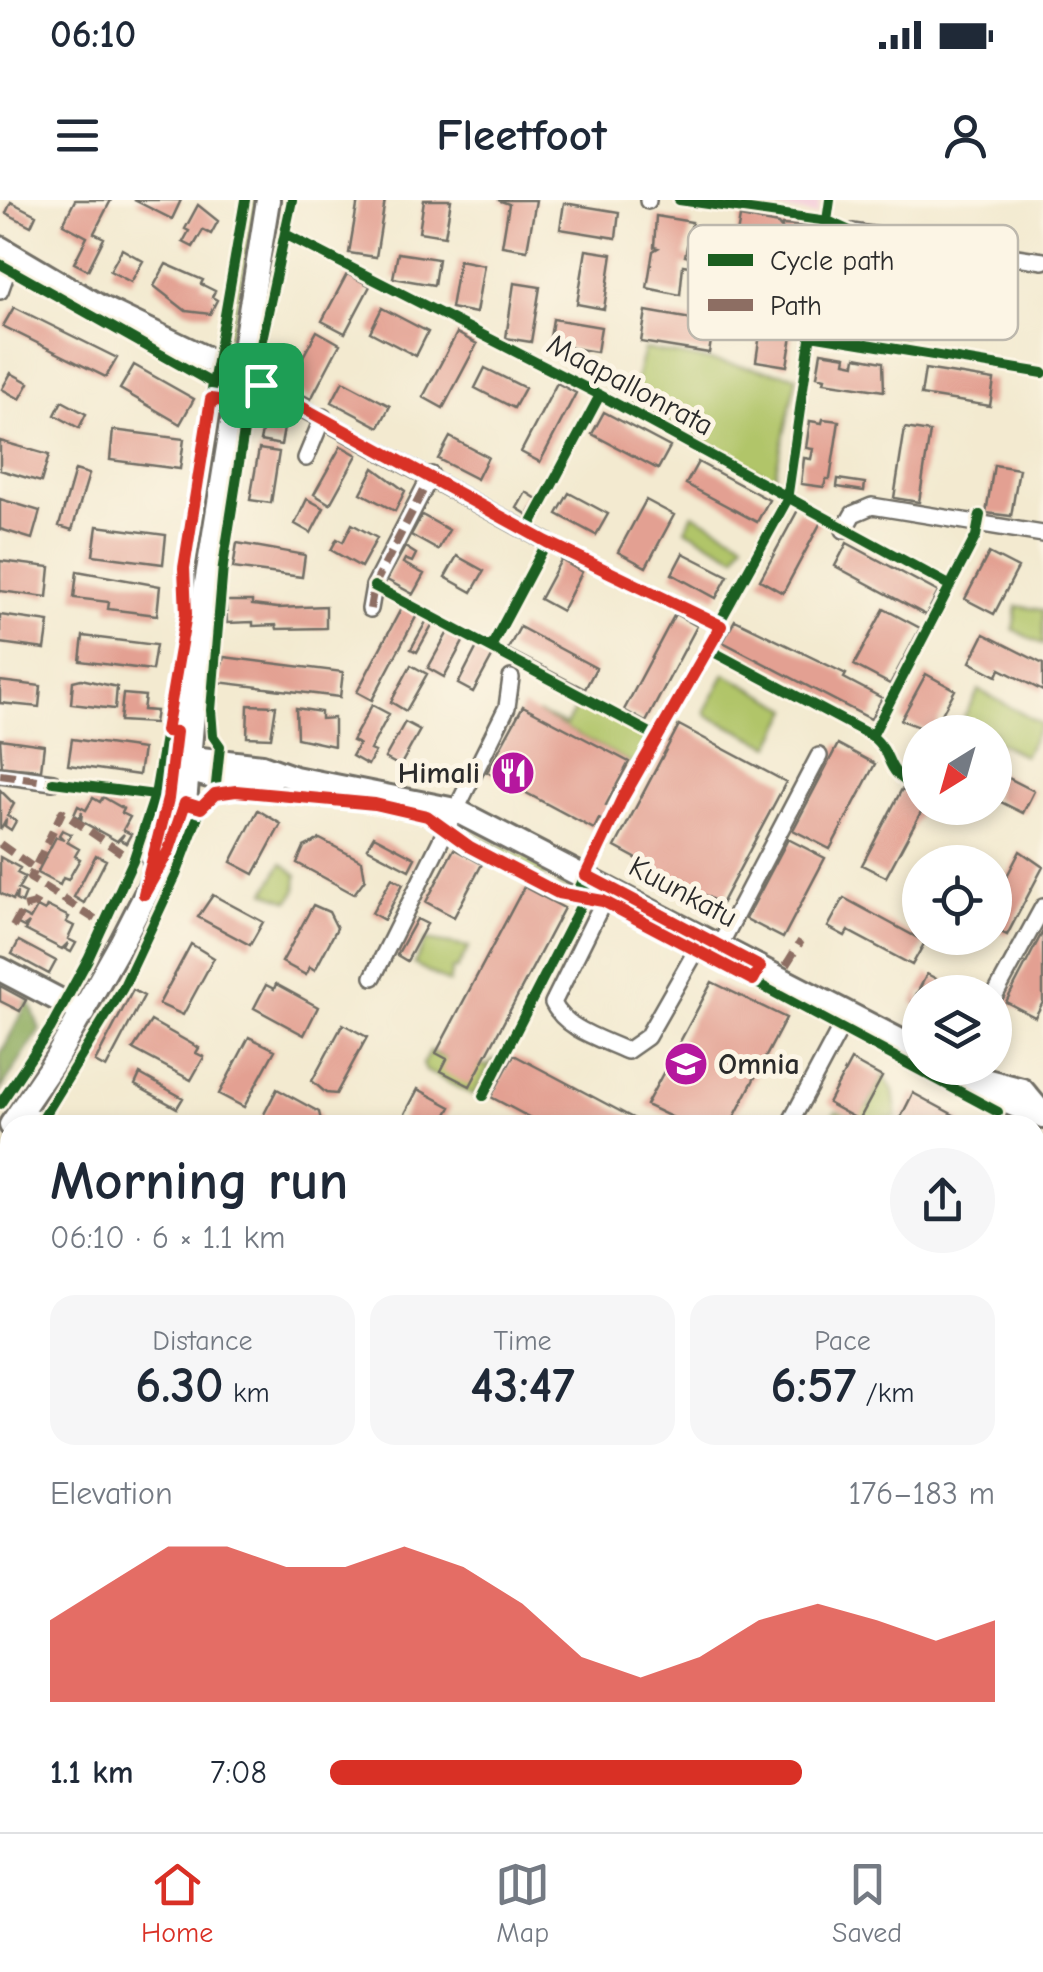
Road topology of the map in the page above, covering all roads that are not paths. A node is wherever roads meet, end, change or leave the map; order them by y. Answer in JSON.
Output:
{"nodes":[{"id":1,"x":268,"y":200,"type":"edge"},
{"id":2,"x":6,"y":252,"type":"edge"},
{"id":3,"x":1018,"y":257,"type":"edge"},
{"id":4,"x":1043,"y":261,"type":"edge"},
{"id":5,"x":0,"y":291,"type":"edge"},
{"id":6,"x":238,"y":373,"type":"junction"},
{"id":7,"x":323,"y":418,"type":"junction"},
{"id":8,"x":306,"y":458,"type":"dead end"},
{"id":9,"x":431,"y":476,"type":"junction"},
{"id":10,"x":844,"y":530,"type":"dead end"},
{"id":11,"x":1043,"y":534,"type":"edge"},
{"id":12,"x":547,"y":542,"type":"dead end"},
{"id":13,"x":370,"y":608,"type":"dead end"},
{"id":14,"x":512,"y":678,"type":"dead end"},
{"id":15,"x":819,"y":756,"type":"dead end"},
{"id":16,"x":185,"y":765,"type":"junction"},
{"id":17,"x":0,"y":775,"type":"edge"},
{"id":18,"x":53,"y":782,"type":"dead end"},
{"id":19,"x":455,"y":810,"type":"junction"},
{"id":20,"x":610,"y":888,"type":"junction"},
{"id":21,"x":1043,"y":907,"type":"edge"},
{"id":22,"x":712,"y":941,"type":"junction"},
{"id":23,"x":0,"y":969,"type":"edge"},
{"id":24,"x":1006,"y":975,"type":"edge"},
{"id":25,"x":373,"y":977,"type":"dead end"},
{"id":26,"x":84,"y":1013,"type":"junction"},
{"id":27,"x":848,"y":1014,"type":"junction"},
{"id":28,"x":902,"y":1041,"type":"edge"},
{"id":29,"x":1009,"y":1085,"type":"edge"},
{"id":30,"x":1035,"y":1113,"type":"edge"},
{"id":31,"x":19,"y":1115,"type":"edge"},
{"id":32,"x":794,"y":1115,"type":"edge"}],
"edges":[{"from":1,"to":6,"type":"main road"},
{"from":2,"to":5,"type":"street"},
{"from":2,"to":6,"type":"main road"},
{"from":3,"to":4,"type":"street"},
{"from":6,"to":7,"type":"street"},
{"from":6,"to":16,"type":"main road"},
{"from":7,"to":8,"type":"street"},
{"from":7,"to":9,"type":"street"},
{"from":9,"to":12,"type":"street"},
{"from":9,"to":13,"type":"street"},
{"from":10,"to":11,"type":"street"},
{"from":14,"to":19,"type":"street"},
{"from":15,"to":22,"type":"street"},
{"from":16,"to":19,"type":"main road","name":"Kuunkatu"},
{"from":16,"to":26,"type":"main road"},
{"from":17,"to":18,"type":"street"},
{"from":19,"to":20,"type":"main road","name":"Kuunkatu"},
{"from":19,"to":25,"type":"street"},
{"from":20,"to":22,"type":"main road","name":"Kuunkatu"},
{"from":20,"to":22,"type":"street"},
{"from":21,"to":24,"type":"street"},
{"from":22,"to":27,"type":"main road","name":"Kuunkatu"},
{"from":23,"to":26,"type":"main road"},
{"from":26,"to":31,"type":"main road"},
{"from":27,"to":28,"type":"main road","name":"Kuunkatu"},
{"from":27,"to":32,"type":"street"},
{"from":29,"to":30,"type":"main road"}]}
